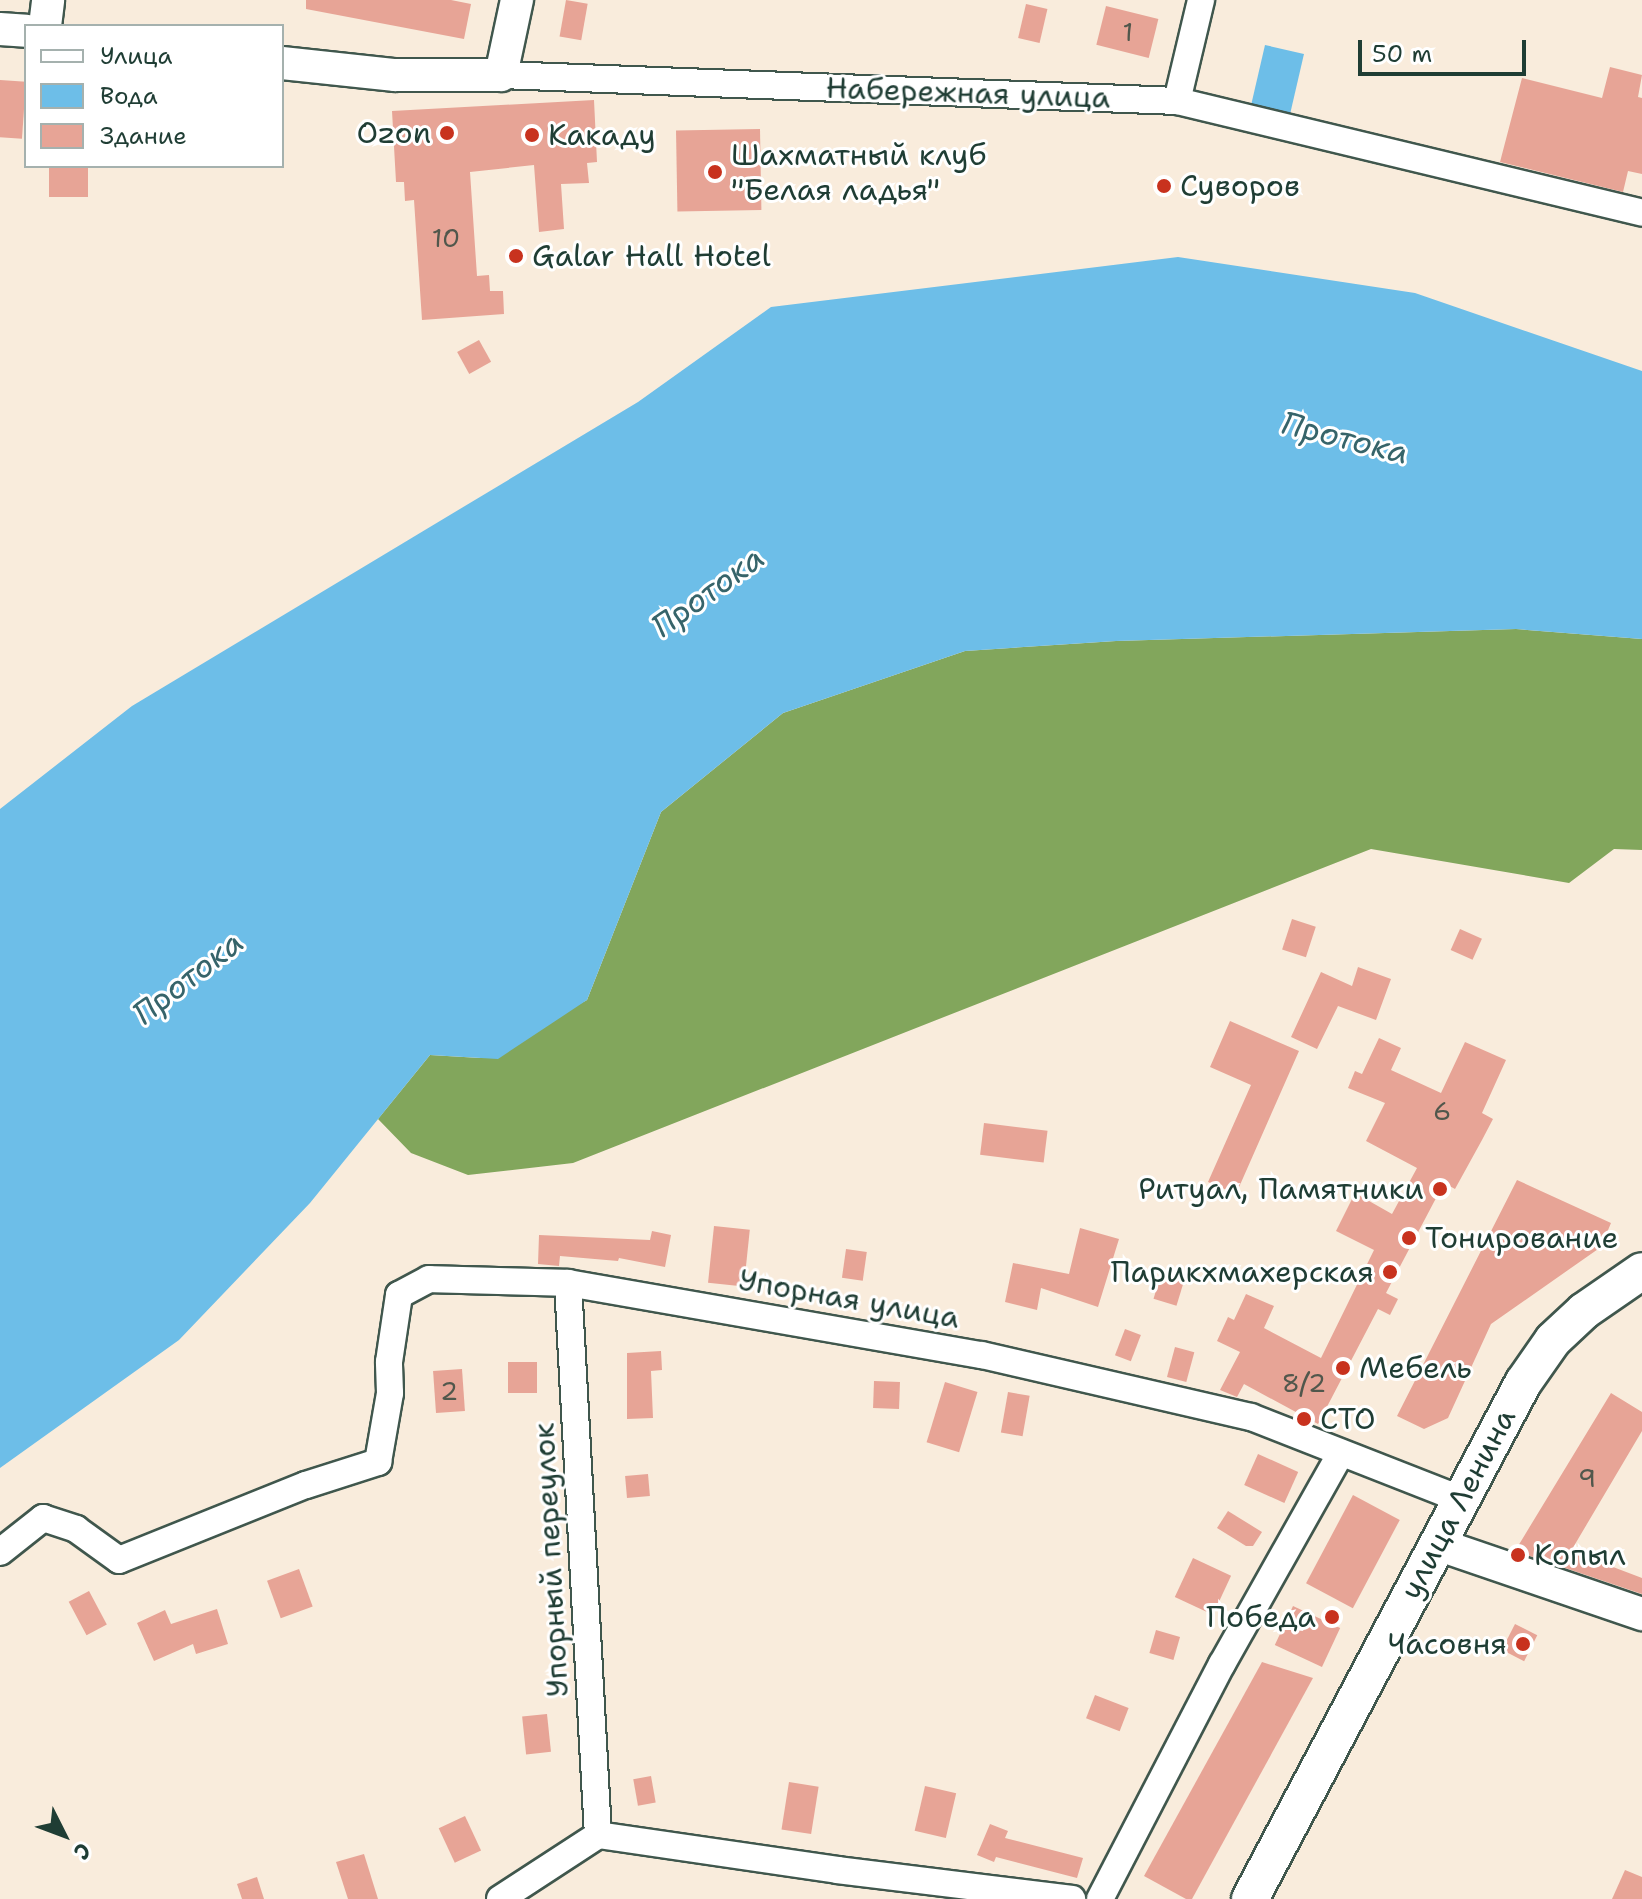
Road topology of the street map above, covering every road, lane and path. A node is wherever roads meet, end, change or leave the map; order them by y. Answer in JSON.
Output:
{"nodes":[{"id":1,"x":48,"y":0,"type":"edge"},
{"id":2,"x":517,"y":0,"type":"edge"},
{"id":3,"x":1201,"y":0,"type":"edge"},
{"id":4,"x":45,"y":24,"type":"edge"},
{"id":5,"x":0,"y":29,"type":"edge"},
{"id":6,"x":24,"y":31,"type":"edge"},
{"id":7,"x":284,"y":63,"type":"edge"},
{"id":8,"x":501,"y":75,"type":"junction"},
{"id":9,"x":1177,"y":101,"type":"junction"},
{"id":10,"x":1642,"y":213,"type":"edge"},
{"id":11,"x":1642,"y":1271,"type":"edge"},
{"id":12,"x":568,"y":1283,"type":"junction"},
{"id":13,"x":1341,"y":1453,"type":"junction"},
{"id":14,"x":1460,"y":1499,"type":"junction"},
{"id":15,"x":1437,"y":1544,"type":"junction"},
{"id":16,"x":0,"y":1552,"type":"edge"},
{"id":17,"x":1642,"y":1614,"type":"edge"},
{"id":18,"x":598,"y":1835,"type":"junction"},
{"id":19,"x":500,"y":1899,"type":"edge"},
{"id":20,"x":1072,"y":1899,"type":"edge"},
{"id":21,"x":1100,"y":1899,"type":"edge"},
{"id":22,"x":1250,"y":1899,"type":"edge"}],
"edges":[{"from":1,"to":4,"type":"street"},
{"from":2,"to":8,"type":"street"},
{"from":3,"to":9,"type":"street"},
{"from":5,"to":6,"type":"street"},
{"from":7,"to":8,"type":"street","name":"Набережная улица"},
{"from":8,"to":9,"type":"street","name":"Набережная улица"},
{"from":9,"to":10,"type":"street","name":"Набережная улица"},
{"from":11,"to":14,"type":"main road","name":"улица Ленина"},
{"from":12,"to":13,"type":"street","name":"Упорная улица"},
{"from":12,"to":16,"type":"street","name":"Упорная улица"},
{"from":12,"to":18,"type":"street","name":"Упорный переулок"},
{"from":13,"to":14,"type":"street","name":"Упорная улица"},
{"from":13,"to":21,"type":"street"},
{"from":14,"to":15,"type":"main road","name":"улица Ленина"},
{"from":15,"to":17,"type":"street"},
{"from":15,"to":22,"type":"main road","name":"улица Ленина"},
{"from":18,"to":19,"type":"street"},
{"from":18,"to":20,"type":"street"}]}
